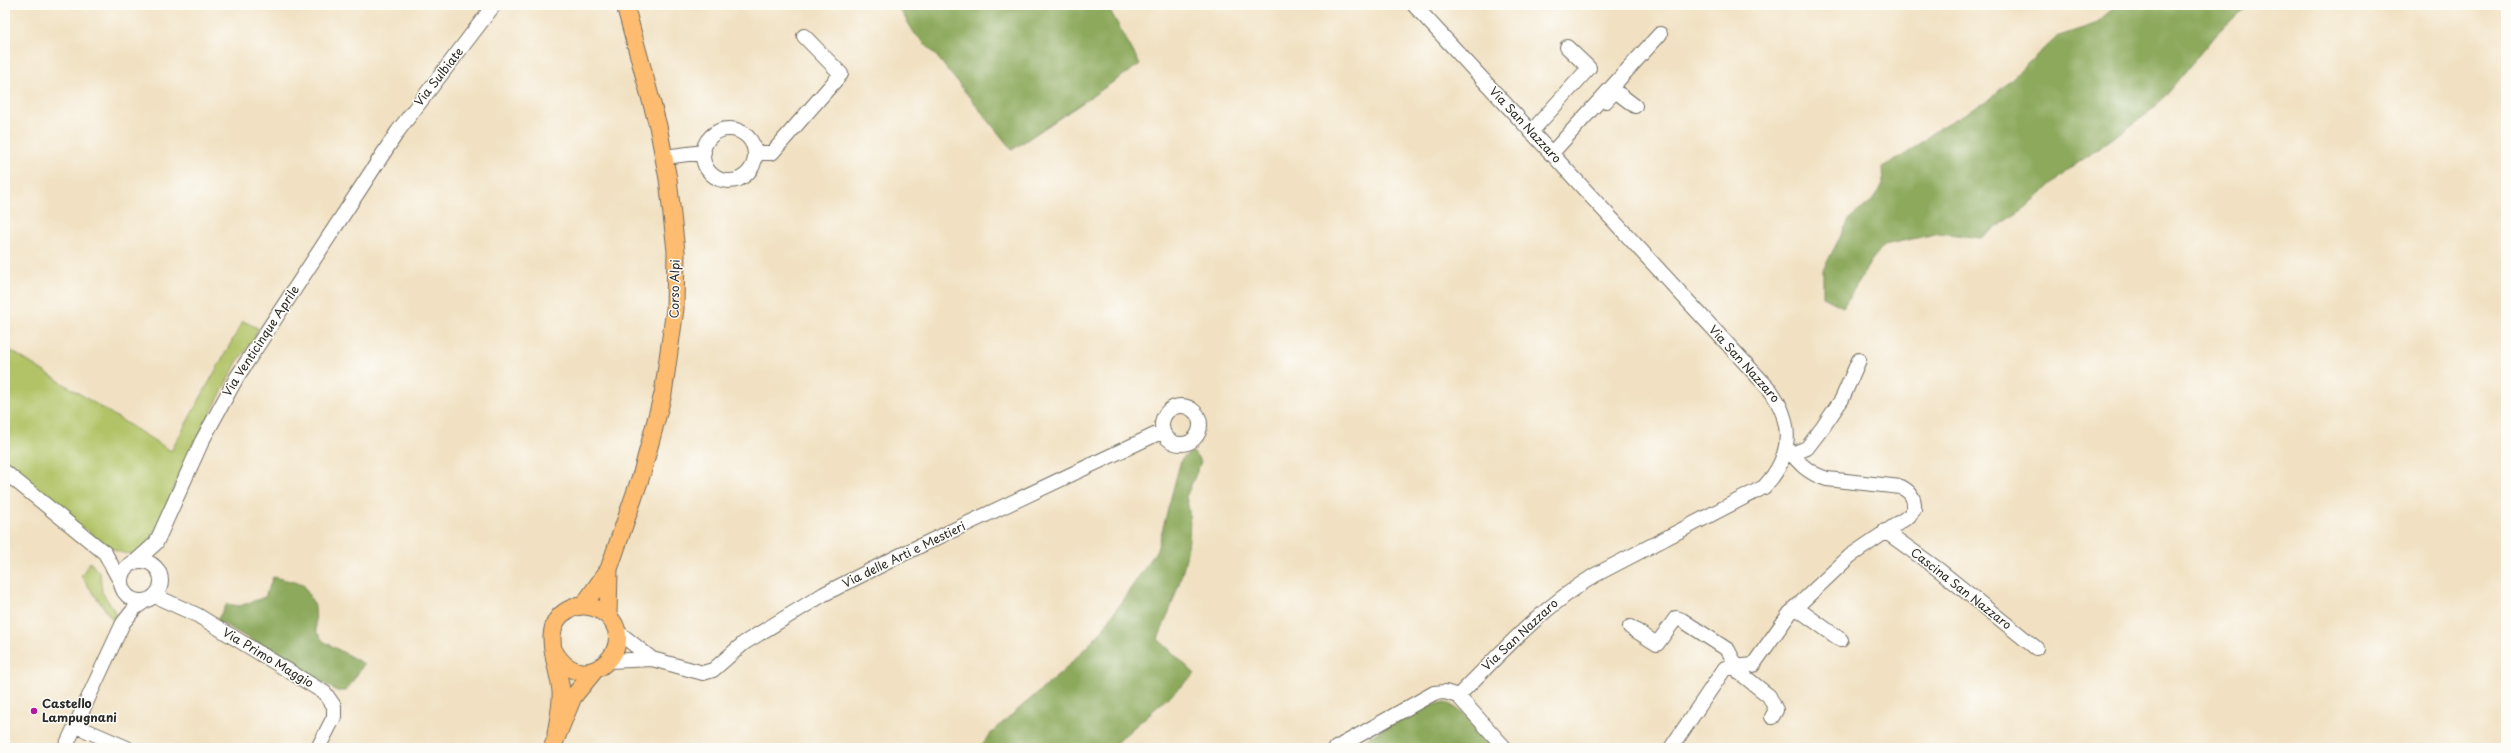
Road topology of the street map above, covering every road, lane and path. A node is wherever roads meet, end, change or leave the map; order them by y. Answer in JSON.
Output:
{"nodes":[{"id":1,"x":494,"y":5,"type":"edge"},
{"id":2,"x":626,"y":5,"type":"edge"},
{"id":3,"x":1414,"y":5,"type":"edge"},
{"id":4,"x":1660,"y":34,"type":"dead end"},
{"id":5,"x":804,"y":36,"type":"dead end"},
{"id":6,"x":1567,"y":47,"type":"dead end"},
{"id":7,"x":1635,"y":106,"type":"dead end"},
{"id":8,"x":1531,"y":132,"type":"junction"},
{"id":9,"x":385,"y":151,"type":"joint"},
{"id":10,"x":704,"y":152,"type":"junction"},
{"id":11,"x":755,"y":153,"type":"junction"},
{"id":12,"x":1553,"y":156,"type":"junction"},
{"id":13,"x":664,"y":157,"type":"junction"},
{"id":14,"x":1859,"y":360,"type":"dead end"},
{"id":15,"x":1163,"y":431,"type":"dead end"},
{"id":16,"x":1789,"y":450,"type":"junction"},
{"id":17,"x":5,"y":472,"type":"edge"},
{"id":18,"x":1885,"y":531,"type":"junction"},
{"id":19,"x":156,"y":543,"type":"junction"},
{"id":20,"x":105,"y":553,"type":"junction"},
{"id":21,"x":134,"y":562,"type":"junction"},
{"id":22,"x":609,"y":569,"type":"junction"},
{"id":23,"x":160,"y":576,"type":"junction"},
{"id":24,"x":121,"y":586,"type":"junction"},
{"id":25,"x":150,"y":598,"type":"junction"},
{"id":26,"x":583,"y":606,"type":"junction"},
{"id":27,"x":1792,"y":610,"type":"junction"},
{"id":28,"x":608,"y":615,"type":"junction"},
{"id":29,"x":123,"y":623,"type":"junction"},
{"id":30,"x":1630,"y":627,"type":"dead end"},
{"id":31,"x":617,"y":632,"type":"junction"},
{"id":32,"x":1841,"y":640,"type":"dead end"},
{"id":33,"x":2036,"y":648,"type":"dead end"},
{"id":34,"x":553,"y":649,"type":"junction"},
{"id":35,"x":652,"y":659,"type":"junction"},
{"id":36,"x":602,"y":666,"type":"junction"},
{"id":37,"x":1736,"y":666,"type":"junction"},
{"id":38,"x":1458,"y":696,"type":"junction"},
{"id":39,"x":1772,"y":717,"type":"dead end"},
{"id":40,"x":76,"y":726,"type":"junction"},
{"id":41,"x":554,"y":741,"type":"edge"},
{"id":42,"x":65,"y":748,"type":"edge"},
{"id":43,"x":127,"y":748,"type":"edge"},
{"id":44,"x":318,"y":748,"type":"edge"},
{"id":45,"x":1336,"y":748,"type":"edge"},
{"id":46,"x":1505,"y":748,"type":"edge"},
{"id":47,"x":1671,"y":748,"type":"edge"}],
"edges":[{"from":1,"to":9,"type":"street","name":"Via Sulbiate"},
{"from":2,"to":13,"type":"main road","name":"Corso Alpi"},
{"from":3,"to":8,"type":"street","name":"Via San Nazzaro"},
{"from":4,"to":12,"type":"street"},
{"from":5,"to":11,"type":"street"},
{"from":6,"to":8,"type":"street"},
{"from":7,"to":12,"type":"street"},
{"from":8,"to":12,"type":"street","name":"Via San Nazzaro"},
{"from":9,"to":19,"type":"street","name":"Via Venticinque Aprile"},
{"from":10,"to":11,"type":"street"},
{"from":10,"to":11,"type":"street"},
{"from":10,"to":13,"type":"street"},
{"from":12,"to":16,"type":"street","name":"Via San Nazzaro"},
{"from":13,"to":22,"type":"main road","name":"Corso Alpi"},
{"from":14,"to":16,"type":"street"},
{"from":15,"to":35,"type":"street","name":"Via delle Arti e Mestieri"},
{"from":16,"to":18,"type":"street"},
{"from":16,"to":38,"type":"street","name":"Via San Nazzaro"},
{"from":17,"to":20,"type":"street"},
{"from":18,"to":27,"type":"street"},
{"from":18,"to":33,"type":"street","name":"Cascina San Nazzaro"},
{"from":19,"to":21,"type":"street","name":"Via Venticinque Aprile"},
{"from":19,"to":23,"type":"street"},
{"from":20,"to":21,"type":"street"},
{"from":20,"to":24,"type":"street"},
{"from":21,"to":23,"type":"street"},
{"from":21,"to":24,"type":"street"},
{"from":22,"to":26,"type":"main road","name":"Corso Alpi"},
{"from":22,"to":28,"type":"main road","name":"Corso Alpi"},
{"from":23,"to":25,"type":"street"},
{"from":24,"to":25,"type":"street"},
{"from":24,"to":29,"type":"street"},
{"from":25,"to":29,"type":"street"},
{"from":25,"to":44,"type":"street","name":"Via Primo Maggio"},
{"from":26,"to":28,"type":"main road"},
{"from":26,"to":34,"type":"main road"},
{"from":27,"to":32,"type":"street"},
{"from":27,"to":37,"type":"street"},
{"from":28,"to":31,"type":"main road"},
{"from":29,"to":40,"type":"street"},
{"from":30,"to":37,"type":"street"},
{"from":31,"to":35,"type":"street","name":"Via delle Arti e Mestieri"},
{"from":31,"to":36,"type":"main road"},
{"from":34,"to":36,"type":"main road"},
{"from":34,"to":41,"type":"main road"},
{"from":35,"to":36,"type":"street","name":"Via delle Arti e Mestieri"},
{"from":36,"to":41,"type":"main road"},
{"from":37,"to":39,"type":"street"},
{"from":37,"to":47,"type":"street"},
{"from":38,"to":45,"type":"street"},
{"from":38,"to":46,"type":"street"},
{"from":40,"to":42,"type":"street"},
{"from":40,"to":43,"type":"street"}]}
